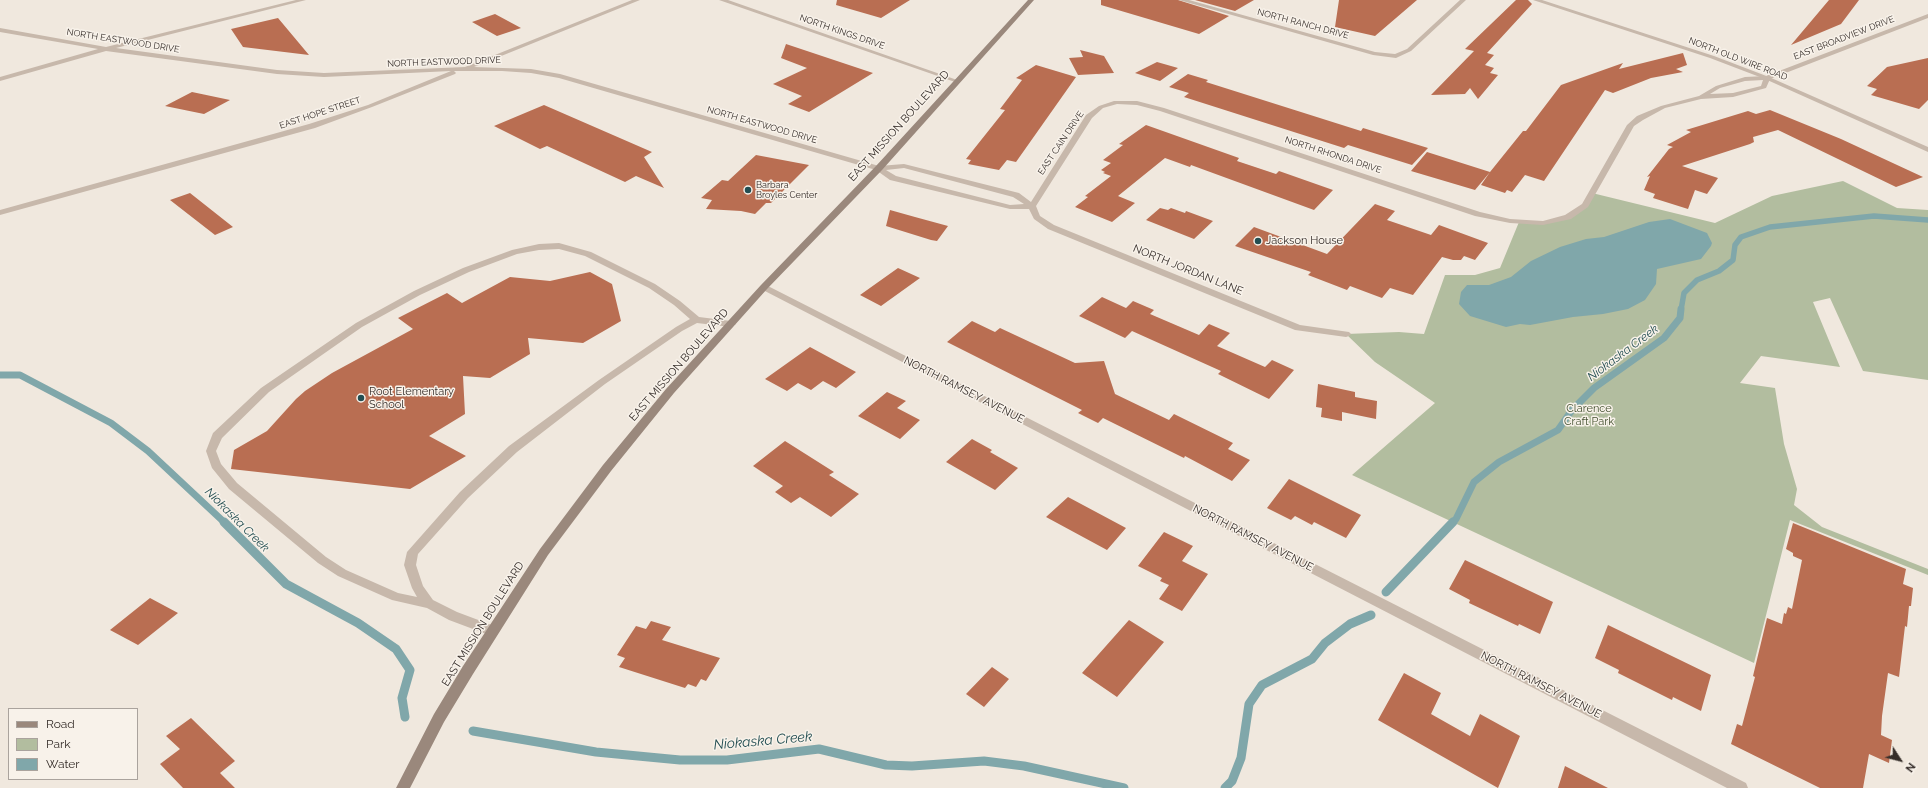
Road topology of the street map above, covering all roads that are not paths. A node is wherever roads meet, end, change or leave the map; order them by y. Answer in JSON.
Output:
{"nodes":[{"id":1,"x":303,"y":0,"type":"edge"},
{"id":2,"x":637,"y":0,"type":"edge"},
{"id":3,"x":722,"y":0,"type":"edge"},
{"id":4,"x":1031,"y":0,"type":"edge"},
{"id":5,"x":1182,"y":0,"type":"edge"},
{"id":6,"x":1463,"y":0,"type":"edge"},
{"id":7,"x":1538,"y":0,"type":"edge"},
{"id":8,"x":1928,"y":16,"type":"edge"},
{"id":9,"x":0,"y":30,"type":"edge"},
{"id":10,"x":106,"y":49,"type":"junction"},
{"id":11,"x":461,"y":69,"type":"junction"},
{"id":12,"x":1767,"y":78,"type":"junction"},
{"id":13,"x":0,"y":79,"type":"edge"},
{"id":14,"x":957,"y":81,"type":"junction"},
{"id":15,"x":1701,"y":97,"type":"junction"},
{"id":16,"x":1116,"y":102,"type":"joint"},
{"id":17,"x":1928,"y":150,"type":"edge"},
{"id":18,"x":879,"y":168,"type":"junction"},
{"id":19,"x":1032,"y":206,"type":"junction"},
{"id":20,"x":0,"y":213,"type":"edge"},
{"id":21,"x":1543,"y":223,"type":"joint"},
{"id":22,"x":764,"y":287,"type":"junction"},
{"id":23,"x":696,"y":320,"type":"junction"},
{"id":24,"x":731,"y":324,"type":"junction"},
{"id":25,"x":1346,"y":334,"type":"dead end"},
{"id":26,"x":429,"y":604,"type":"junction"},
{"id":27,"x":493,"y":632,"type":"junction"},
{"id":28,"x":403,"y":788,"type":"edge"},
{"id":29,"x":1742,"y":788,"type":"edge"}],
"edges":[{"from":1,"to":10,"type":"street"},
{"from":2,"to":11,"type":"street","name":"EAST HOPE STREET"},
{"from":3,"to":14,"type":"street","name":"NORTH KINGS DRIVE"},
{"from":4,"to":14,"type":"main road","name":"EAST MISSION BOULEVARD"},
{"from":5,"to":6,"type":"street","name":"NORTH RANCH DRIVE"},
{"from":7,"to":12,"type":"street","name":"NORTH OLD WIRE ROAD"},
{"from":8,"to":12,"type":"street","name":"EAST BROADVIEW DRIVE"},
{"from":9,"to":10,"type":"street","name":"NORTH EASTWOOD DRIVE"},
{"from":10,"to":11,"type":"street","name":"NORTH EASTWOOD DRIVE"},
{"from":10,"to":13,"type":"street"},
{"from":11,"to":18,"type":"street","name":"NORTH EASTWOOD DRIVE"},
{"from":11,"to":20,"type":"street","name":"EAST HOPE STREET"},
{"from":12,"to":15,"type":"street","name":"EAST BROADVIEW DRIVE"},
{"from":12,"to":15,"type":"street","name":"EAST BROADVIEW DRIVE"},
{"from":12,"to":17,"type":"street","name":"NORTH OLD WIRE ROAD"},
{"from":14,"to":18,"type":"main road","name":"EAST MISSION BOULEVARD"},
{"from":15,"to":21,"type":"street","name":"EAST BROADVIEW DRIVE"},
{"from":16,"to":19,"type":"street","name":"EAST CAIN DRIVE"},
{"from":16,"to":21,"type":"street","name":"NORTH RHONDA DRIVE"},
{"from":18,"to":19,"type":"street"},
{"from":18,"to":19,"type":"street","name":"NORTH JORDAN LANE"},
{"from":18,"to":22,"type":"main road","name":"EAST MISSION BOULEVARD"},
{"from":19,"to":25,"type":"street","name":"NORTH JORDAN LANE"},
{"from":22,"to":24,"type":"main road","name":"EAST MISSION BOULEVARD"},
{"from":22,"to":29,"type":"street","name":"NORTH RAMSEY AVENUE"},
{"from":23,"to":24,"type":"street"},
{"from":23,"to":26,"type":"street"},
{"from":23,"to":26,"type":"street"},
{"from":24,"to":27,"type":"main road","name":"EAST MISSION BOULEVARD"},
{"from":26,"to":27,"type":"street"},
{"from":27,"to":28,"type":"main road","name":"EAST MISSION BOULEVARD"}]}
